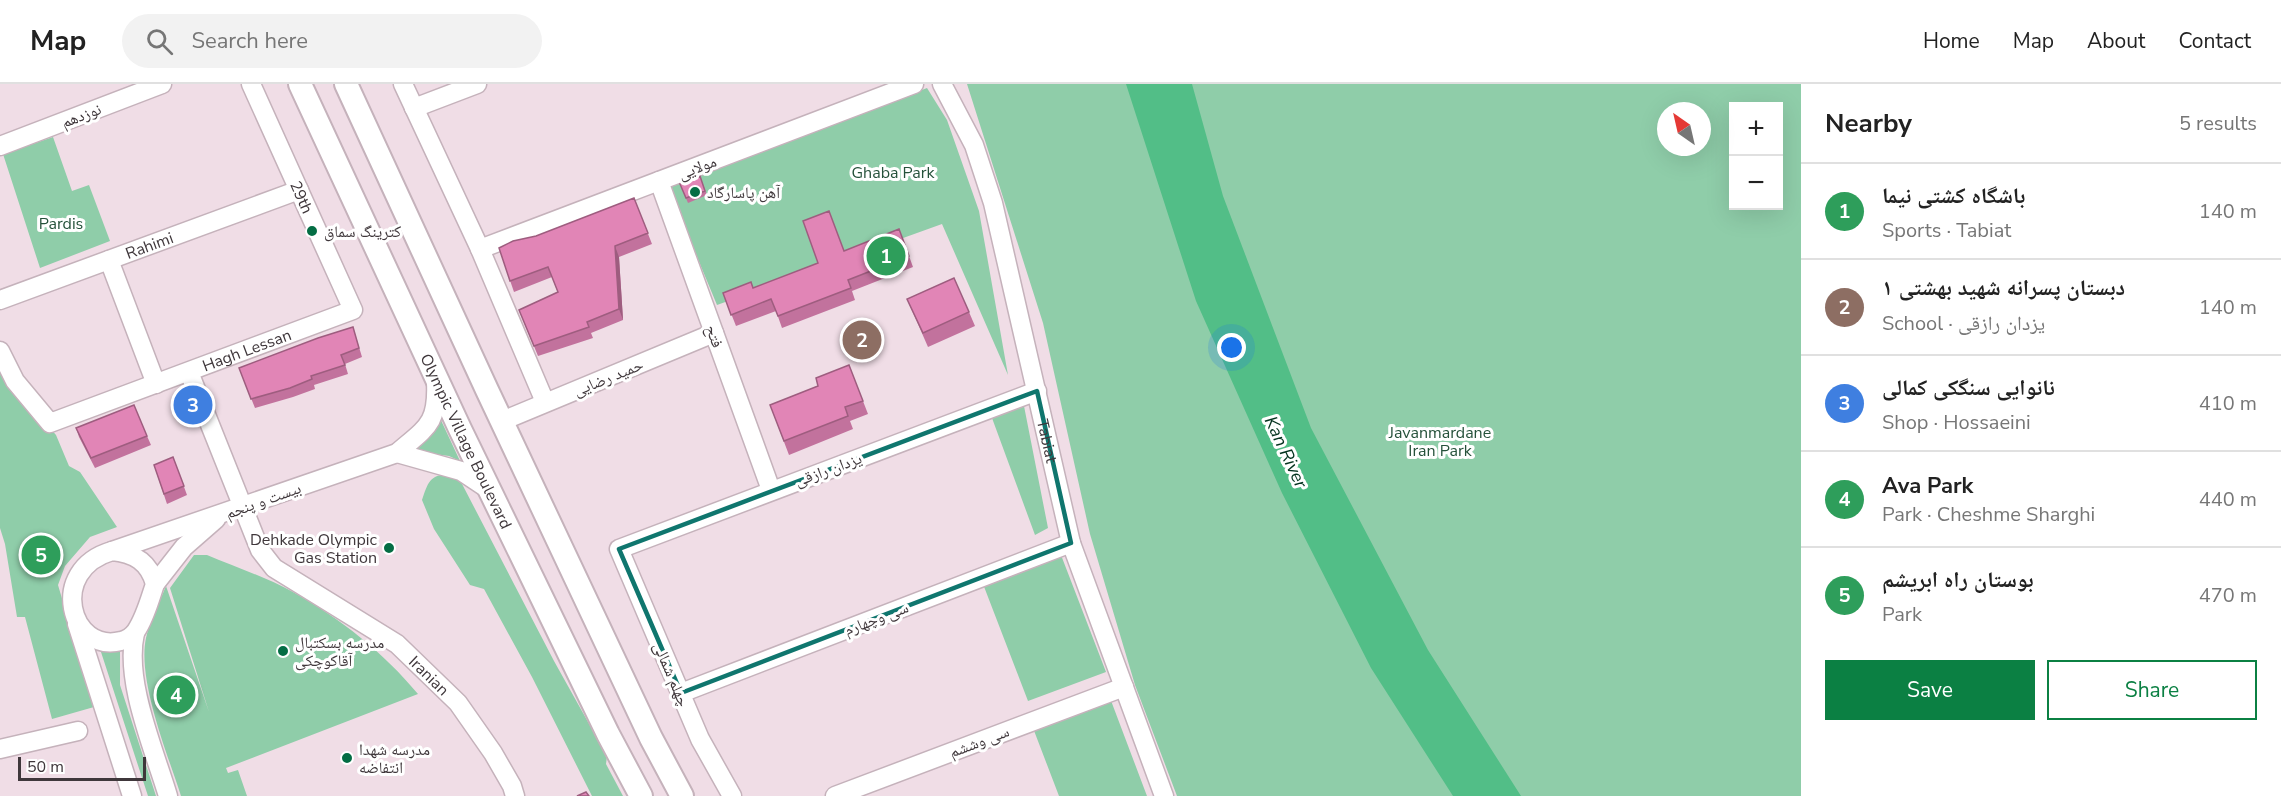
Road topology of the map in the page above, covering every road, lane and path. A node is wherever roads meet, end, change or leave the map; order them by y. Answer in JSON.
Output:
{"nodes":[{"id":1,"x":162,"y":84,"type":"edge"},
{"id":2,"x":251,"y":84,"type":"edge"},
{"id":3,"x":300,"y":84,"type":"edge"},
{"id":4,"x":346,"y":84,"type":"edge"},
{"id":5,"x":403,"y":84,"type":"edge"},
{"id":6,"x":477,"y":84,"type":"edge"},
{"id":7,"x":914,"y":84,"type":"edge"},
{"id":8,"x":942,"y":84,"type":"edge"},
{"id":9,"x":414,"y":108,"type":"junction"},
{"id":10,"x":0,"y":146,"type":"edge"},
{"id":11,"x":659,"y":181,"type":"junction"},
{"id":12,"x":299,"y":190,"type":"junction"},
{"id":13,"x":480,"y":249,"type":"junction"},
{"id":14,"x":109,"y":260,"type":"junction"},
{"id":15,"x":0,"y":300,"type":"edge"},
{"id":16,"x":353,"y":310,"type":"joint"},
{"id":17,"x":714,"y":333,"type":"junction"},
{"id":18,"x":0,"y":351,"type":"edge"},
{"id":19,"x":189,"y":372,"type":"junction"},
{"id":20,"x":435,"y":376,"type":"junction"},
{"id":21,"x":156,"y":384,"type":"junction"},
{"id":22,"x":1037,"y":391,"type":"junction"},
{"id":23,"x":545,"y":402,"type":"junction"},
{"id":24,"x":501,"y":421,"type":"junction"},
{"id":25,"x":397,"y":453,"type":"junction"},
{"id":26,"x":771,"y":490,"type":"junction"},
{"id":27,"x":491,"y":491,"type":"junction"},
{"id":28,"x":243,"y":507,"type":"junction"},
{"id":29,"x":222,"y":513,"type":"junction"},
{"id":30,"x":1071,"y":543,"type":"junction"},
{"id":31,"x":619,"y":549,"type":"joint"},
{"id":32,"x":112,"y":551,"type":"junction"},
{"id":33,"x":155,"y":584,"type":"junction"},
{"id":34,"x":72,"y":611,"type":"junction"},
{"id":35,"x":135,"y":633,"type":"junction"},
{"id":36,"x":1124,"y":687,"type":"junction"},
{"id":37,"x":681,"y":693,"type":"junction"},
{"id":38,"x":78,"y":731,"type":"dead end"},
{"id":39,"x":0,"y":749,"type":"edge"},
{"id":40,"x":512,"y":793,"type":"edge"},
{"id":41,"x":132,"y":796,"type":"edge"},
{"id":42,"x":168,"y":796,"type":"edge"},
{"id":43,"x":641,"y":796,"type":"edge"},
{"id":44,"x":682,"y":796,"type":"edge"},
{"id":45,"x":732,"y":796,"type":"edge"},
{"id":46,"x":835,"y":796,"type":"edge"},
{"id":47,"x":1164,"y":796,"type":"edge"}],
"edges":[{"from":1,"to":10,"type":"street","name":"نوزدهم"},
{"from":2,"to":12,"type":"street","name":"29th"},
{"from":3,"to":20,"type":"main road","name":"Olympic Village Boulevard"},
{"from":4,"to":24,"type":"main road"},
{"from":5,"to":9,"type":"street"},
{"from":6,"to":9,"type":"street"},
{"from":7,"to":11,"type":"street","name":"مولایی"},
{"from":8,"to":22,"type":"street","name":"Tabiat"},
{"from":9,"to":13,"type":"street"},
{"from":11,"to":13,"type":"street","name":"مولایی"},
{"from":11,"to":17,"type":"street","name":"فتح"},
{"from":12,"to":14,"type":"street","name":"Rahimi"},
{"from":12,"to":16,"type":"street","name":"29th"},
{"from":13,"to":23,"type":"street"},
{"from":14,"to":15,"type":"street","name":"Rahimi"},
{"from":14,"to":21,"type":"street"},
{"from":16,"to":19,"type":"street","name":"Hagh Lessan"},
{"from":17,"to":23,"type":"street","name":"حمید رضایی"},
{"from":17,"to":26,"type":"street","name":"فتح"},
{"from":18,"to":21,"type":"street","name":"Hagh Lessan"},
{"from":19,"to":21,"type":"street","name":"Hagh Lessan"},
{"from":19,"to":28,"type":"street","name":"Iranian"},
{"from":20,"to":25,"type":"street"},
{"from":20,"to":27,"type":"main road","name":"Olympic Village Boulevard"},
{"from":22,"to":26,"type":"street","name":"یزدان رازقی"},
{"from":22,"to":30,"type":"street","name":"Tabiat"},
{"from":23,"to":24,"type":"street","name":"حمید رضایی"},
{"from":24,"to":44,"type":"main road"},
{"from":25,"to":27,"type":"street"},
{"from":25,"to":28,"type":"street","name":"بیست و پنجم"},
{"from":26,"to":31,"type":"street","name":"یزدان رازقی"},
{"from":27,"to":43,"type":"main road","name":"Olympic Village Boulevard"},
{"from":28,"to":29,"type":"street","name":"بیست و پنجم"},
{"from":28,"to":40,"type":"street","name":"Iranian"},
{"from":29,"to":32,"type":"street"},
{"from":29,"to":33,"type":"street","name":"بیست و پنجم"},
{"from":30,"to":36,"type":"street","name":"Tabiat"},
{"from":30,"to":37,"type":"street","name":"سی وچهارم"},
{"from":31,"to":37,"type":"street","name":"چهلم شمالی"},
{"from":32,"to":33,"type":"street"},
{"from":32,"to":34,"type":"street"},
{"from":33,"to":35,"type":"street"},
{"from":34,"to":35,"type":"street"},
{"from":34,"to":41,"type":"street"},
{"from":35,"to":42,"type":"street"},
{"from":36,"to":46,"type":"street","name":"سی وششم"},
{"from":36,"to":47,"type":"street","name":"Tabiat"},
{"from":37,"to":45,"type":"street","name":"چهلم شمالی"},
{"from":38,"to":39,"type":"street"}]}
